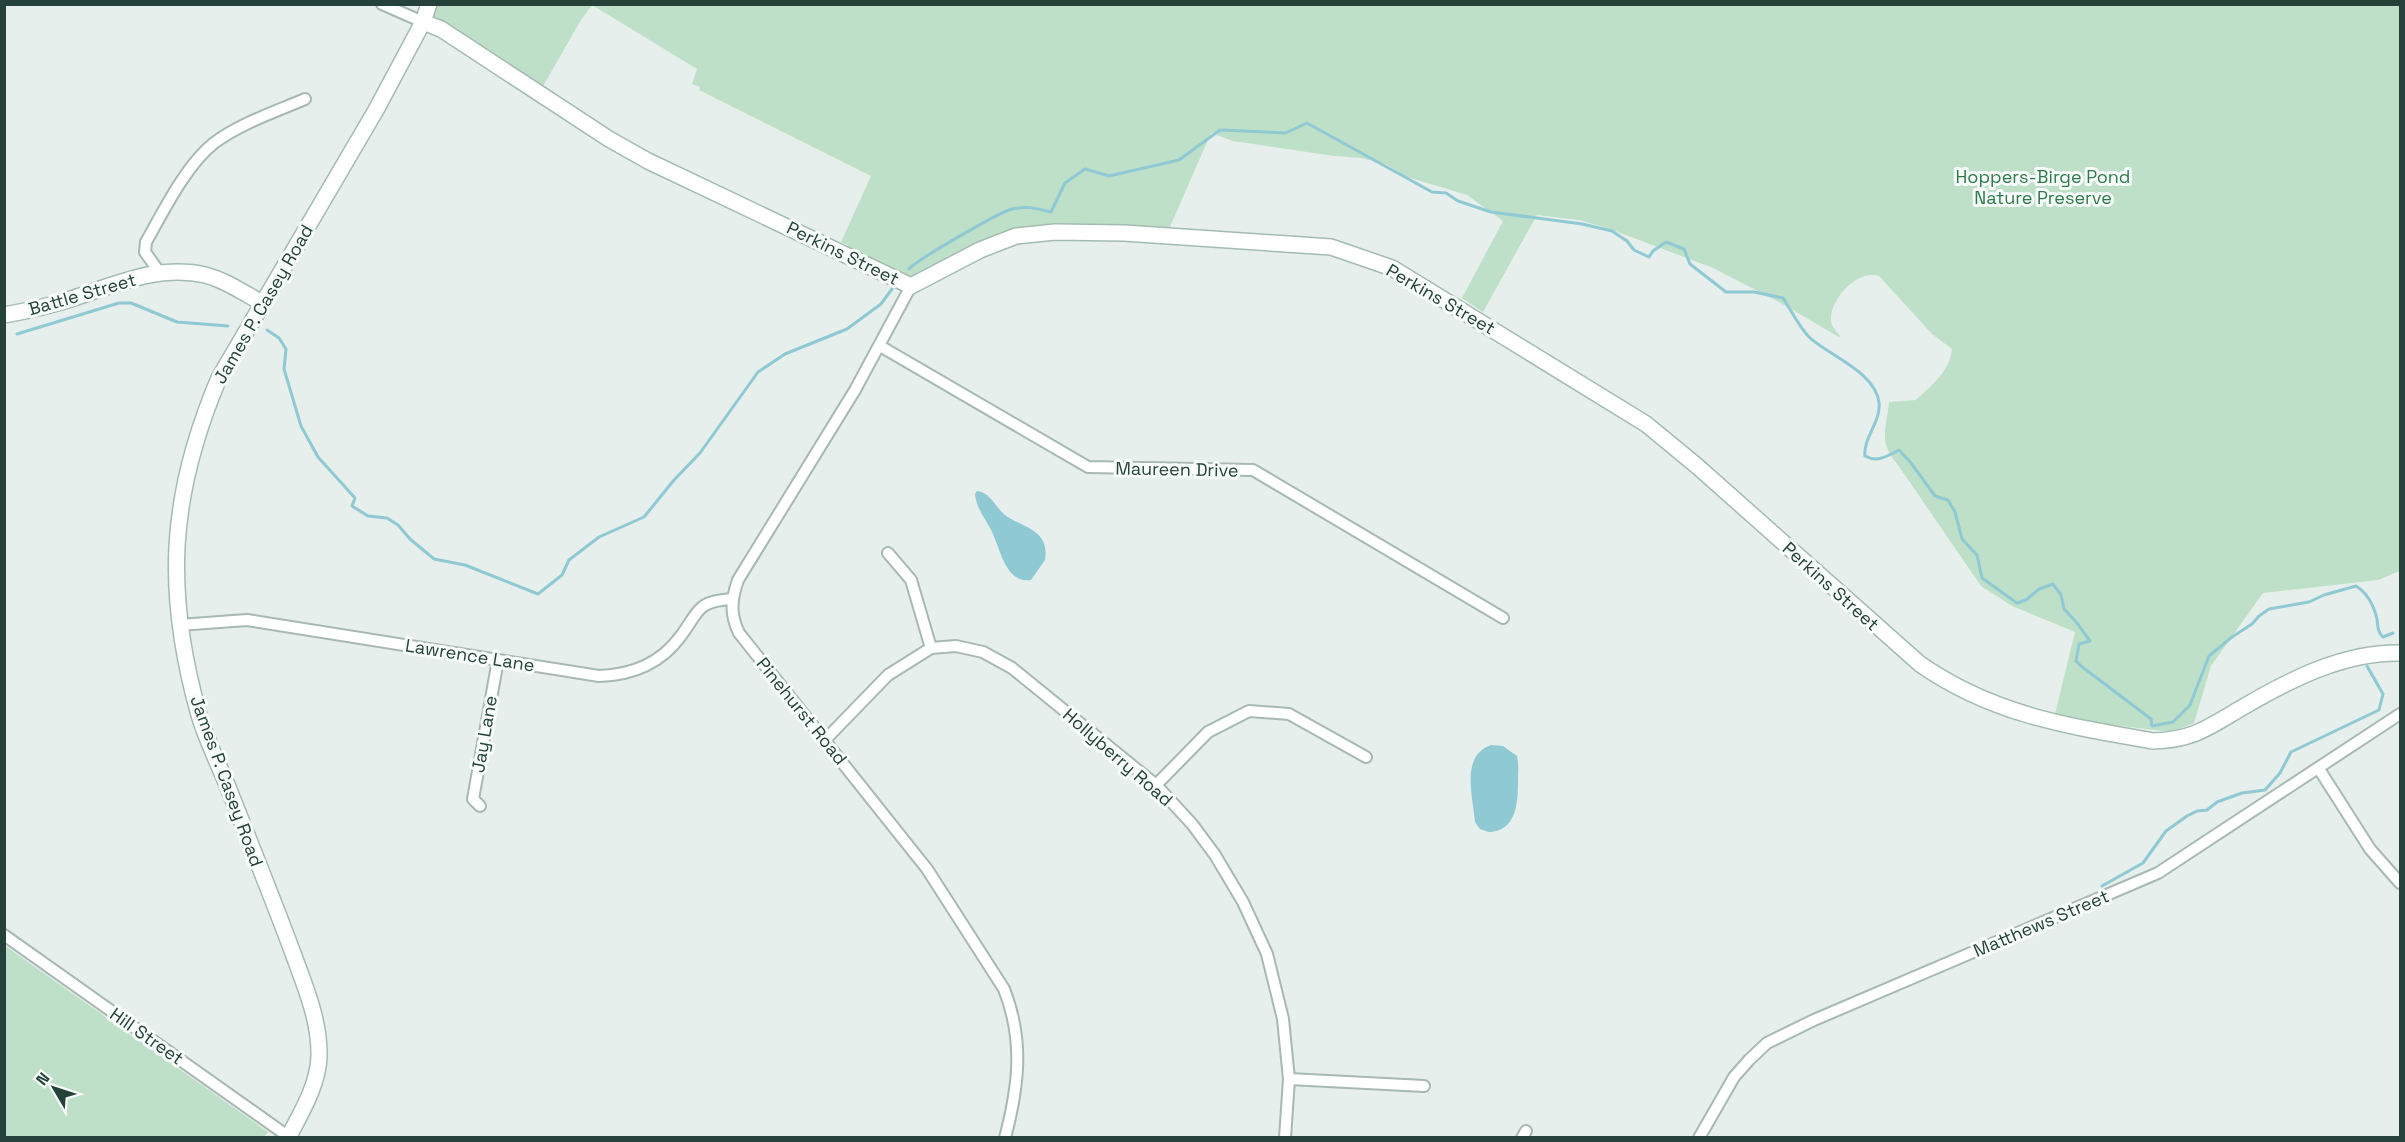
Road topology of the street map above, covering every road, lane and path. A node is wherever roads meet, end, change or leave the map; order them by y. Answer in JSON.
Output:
{"nodes":[{"id":1,"x":382,"y":4,"type":"edge"},
{"id":2,"x":429,"y":4,"type":"edge"},
{"id":3,"x":423,"y":22,"type":"junction"},
{"id":4,"x":305,"y":99,"type":"dead end"},
{"id":5,"x":160,"y":273,"type":"junction"},
{"id":6,"x":911,"y":286,"type":"junction"},
{"id":7,"x":262,"y":303,"type":"junction"},
{"id":8,"x":4,"y":315,"type":"edge"},
{"id":9,"x":880,"y":346,"type":"junction"},
{"id":10,"x":888,"y":553,"type":"dead end"},
{"id":11,"x":732,"y":599,"type":"junction"},
{"id":12,"x":1503,"y":618,"type":"dead end"},
{"id":13,"x":179,"y":625,"type":"junction"},
{"id":14,"x":931,"y":648,"type":"junction"},
{"id":15,"x":2400,"y":653,"type":"edge"},
{"id":16,"x":498,"y":660,"type":"junction"},
{"id":17,"x":2400,"y":714,"type":"edge"},
{"id":18,"x":825,"y":740,"type":"junction"},
{"id":19,"x":1366,"y":758,"type":"dead end"},
{"id":20,"x":2319,"y":769,"type":"junction"},
{"id":21,"x":1156,"y":785,"type":"junction"},
{"id":22,"x":480,"y":806,"type":"dead end"},
{"id":23,"x":2400,"y":883,"type":"edge"},
{"id":24,"x":4,"y":935,"type":"edge"},
{"id":25,"x":1288,"y":1080,"type":"junction"},
{"id":26,"x":1424,"y":1086,"type":"dead end"},
{"id":27,"x":289,"y":1137,"type":"edge"},
{"id":28,"x":1005,"y":1137,"type":"edge"},
{"id":29,"x":1285,"y":1137,"type":"edge"},
{"id":30,"x":1699,"y":1137,"type":"edge"}],
"edges":[{"from":1,"to":3,"type":"street","name":"Perkins Street"},
{"from":2,"to":3,"type":"street","name":"James P. Casey Road"},
{"from":3,"to":6,"type":"street","name":"Perkins Street"},
{"from":3,"to":7,"type":"street","name":"James P. Casey Road"},
{"from":4,"to":5,"type":"street","name":"Battle Street"},
{"from":5,"to":7,"type":"street","name":"Battle Street"},
{"from":5,"to":8,"type":"street","name":"Battle Street"},
{"from":6,"to":9,"type":"street"},
{"from":6,"to":15,"type":"street","name":"Perkins Street"},
{"from":7,"to":13,"type":"street","name":"James P. Casey Road"},
{"from":9,"to":11,"type":"street"},
{"from":9,"to":12,"type":"street","name":"Maureen Drive"},
{"from":10,"to":14,"type":"street"},
{"from":11,"to":16,"type":"street","name":"Lawrence Lane"},
{"from":11,"to":18,"type":"street","name":"Pinehurst Road"},
{"from":13,"to":16,"type":"street","name":"Lawrence Lane"},
{"from":13,"to":27,"type":"street","name":"James P. Casey Road"},
{"from":14,"to":18,"type":"street"},
{"from":14,"to":21,"type":"street","name":"Hollyberry Road"},
{"from":16,"to":22,"type":"street","name":"Jay Lane"},
{"from":17,"to":20,"type":"street","name":"Matthews Street"},
{"from":18,"to":28,"type":"street","name":"Pinehurst Road"},
{"from":19,"to":21,"type":"street"},
{"from":20,"to":23,"type":"street"},
{"from":20,"to":30,"type":"street","name":"Matthews Street"},
{"from":21,"to":25,"type":"street","name":"Hollyberry Road"},
{"from":24,"to":27,"type":"street","name":"Hill Street"},
{"from":25,"to":26,"type":"street"},
{"from":25,"to":29,"type":"street","name":"Hollyberry Road"}]}
